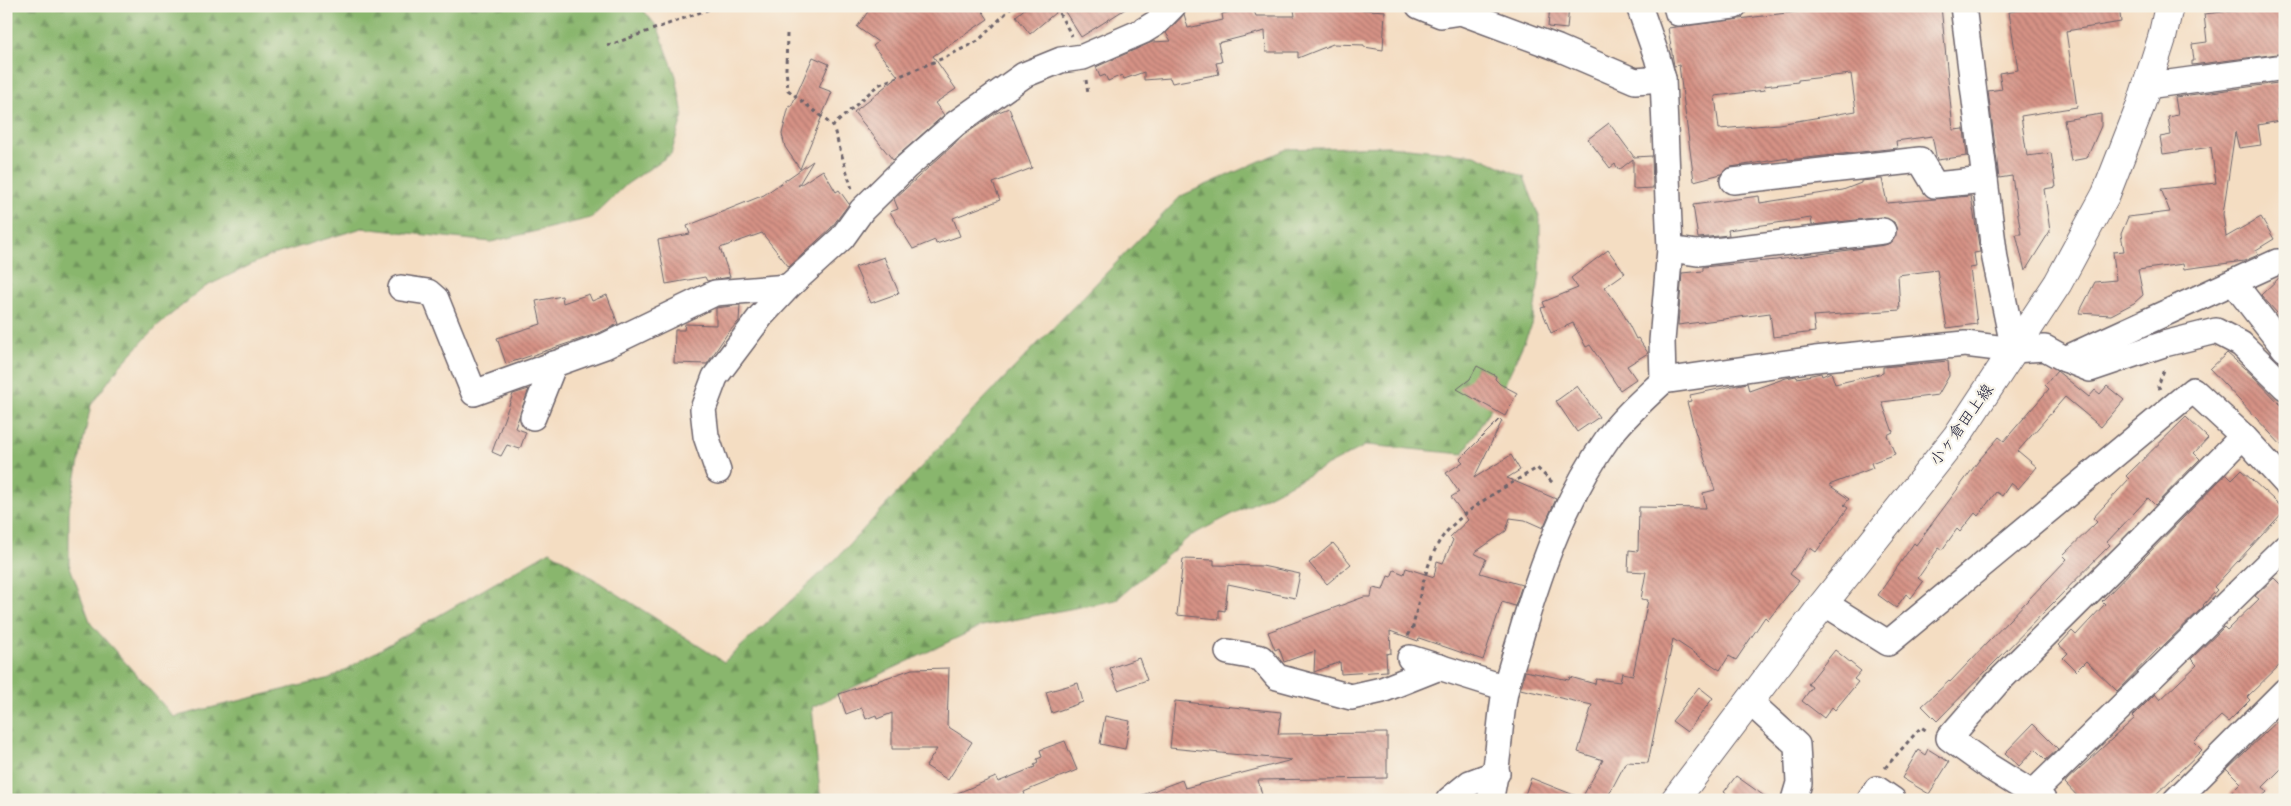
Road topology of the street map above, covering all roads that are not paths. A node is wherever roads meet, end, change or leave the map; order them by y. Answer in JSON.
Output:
{"nodes":[{"id":1,"x":1173,"y":6,"type":"edge"},
{"id":2,"x":1419,"y":6,"type":"edge"},
{"id":3,"x":1639,"y":6,"type":"edge"},
{"id":4,"x":1676,"y":6,"type":"edge"},
{"id":5,"x":1734,"y":6,"type":"edge"},
{"id":6,"x":1963,"y":6,"type":"edge"},
{"id":7,"x":2169,"y":6,"type":"edge"},
{"id":8,"x":2285,"y":67,"type":"edge"},
{"id":9,"x":1663,"y":79,"type":"junction"},
{"id":10,"x":2147,"y":86,"type":"junction"},
{"id":11,"x":1986,"y":180,"type":"junction"},
{"id":12,"x":1733,"y":181,"type":"dead end"},
{"id":13,"x":1883,"y":231,"type":"dead end"},
{"id":14,"x":1670,"y":249,"type":"junction"},
{"id":15,"x":2282,"y":264,"type":"edge"},
{"id":16,"x":2233,"y":282,"type":"junction"},
{"id":17,"x":788,"y":287,"type":"junction"},
{"id":18,"x":401,"y":288,"type":"dead end"},
{"id":19,"x":2285,"y":349,"type":"edge"},
{"id":20,"x":2014,"y":350,"type":"junction"},
{"id":21,"x":2064,"y":359,"type":"junction"},
{"id":22,"x":554,"y":364,"type":"junction"},
{"id":23,"x":1663,"y":381,"type":"junction"},
{"id":24,"x":2285,"y":387,"type":"edge"},
{"id":25,"x":533,"y":417,"type":"dead end"},
{"id":26,"x":2243,"y":436,"type":"junction"},
{"id":27,"x":718,"y":471,"type":"dead end"},
{"id":28,"x":2285,"y":482,"type":"edge"},
{"id":29,"x":2285,"y":547,"type":"edge"},
{"id":30,"x":1824,"y":603,"type":"junction"},
{"id":31,"x":1228,"y":652,"type":"dead end"},
{"id":32,"x":1410,"y":658,"type":"road end"},
{"id":33,"x":1440,"y":667,"type":"junction"},
{"id":34,"x":1506,"y":688,"type":"junction"},
{"id":35,"x":2285,"y":691,"type":"edge"},
{"id":36,"x":1749,"y":701,"type":"junction"},
{"id":37,"x":1497,"y":773,"type":"junction"},
{"id":38,"x":2039,"y":796,"type":"edge"},
{"id":39,"x":1449,"y":800,"type":"edge"},
{"id":40,"x":1490,"y":800,"type":"edge"},
{"id":41,"x":1675,"y":800,"type":"edge"},
{"id":42,"x":1794,"y":800,"type":"edge"},
{"id":43,"x":2176,"y":800,"type":"edge"}],
"edges":[{"from":1,"to":17,"type":"street"},
{"from":2,"to":9,"type":"street"},
{"from":3,"to":9,"type":"street"},
{"from":4,"to":5,"type":"street"},
{"from":6,"to":11,"type":"street"},
{"from":7,"to":10,"type":"main road","name":"小ヶ倉田上線"},
{"from":8,"to":10,"type":"street"},
{"from":9,"to":14,"type":"street"},
{"from":10,"to":20,"type":"main road","name":"小ヶ倉田上線"},
{"from":11,"to":12,"type":"street"},
{"from":11,"to":20,"type":"street"},
{"from":13,"to":14,"type":"street"},
{"from":14,"to":23,"type":"street"},
{"from":15,"to":16,"type":"street"},
{"from":16,"to":19,"type":"street"},
{"from":16,"to":21,"type":"street"},
{"from":17,"to":22,"type":"street"},
{"from":17,"to":27,"type":"street"},
{"from":18,"to":22,"type":"street"},
{"from":20,"to":21,"type":"street"},
{"from":20,"to":23,"type":"street"},
{"from":20,"to":30,"type":"main road","name":"小ヶ倉田上線"},
{"from":21,"to":24,"type":"street"},
{"from":22,"to":25,"type":"street"},
{"from":23,"to":34,"type":"street"},
{"from":26,"to":28,"type":"street"},
{"from":26,"to":30,"type":"street"},
{"from":26,"to":38,"type":"street"},
{"from":29,"to":38,"type":"street"},
{"from":30,"to":36,"type":"main road","name":"小ヶ倉田上線"},
{"from":31,"to":33,"type":"street"},
{"from":32,"to":33,"type":"street"},
{"from":33,"to":34,"type":"street"},
{"from":34,"to":37,"type":"street"},
{"from":35,"to":43,"type":"street"},
{"from":36,"to":41,"type":"main road","name":"小ヶ倉田上線"},
{"from":36,"to":42,"type":"street"},
{"from":37,"to":39,"type":"street"},
{"from":37,"to":40,"type":"street"}]}
